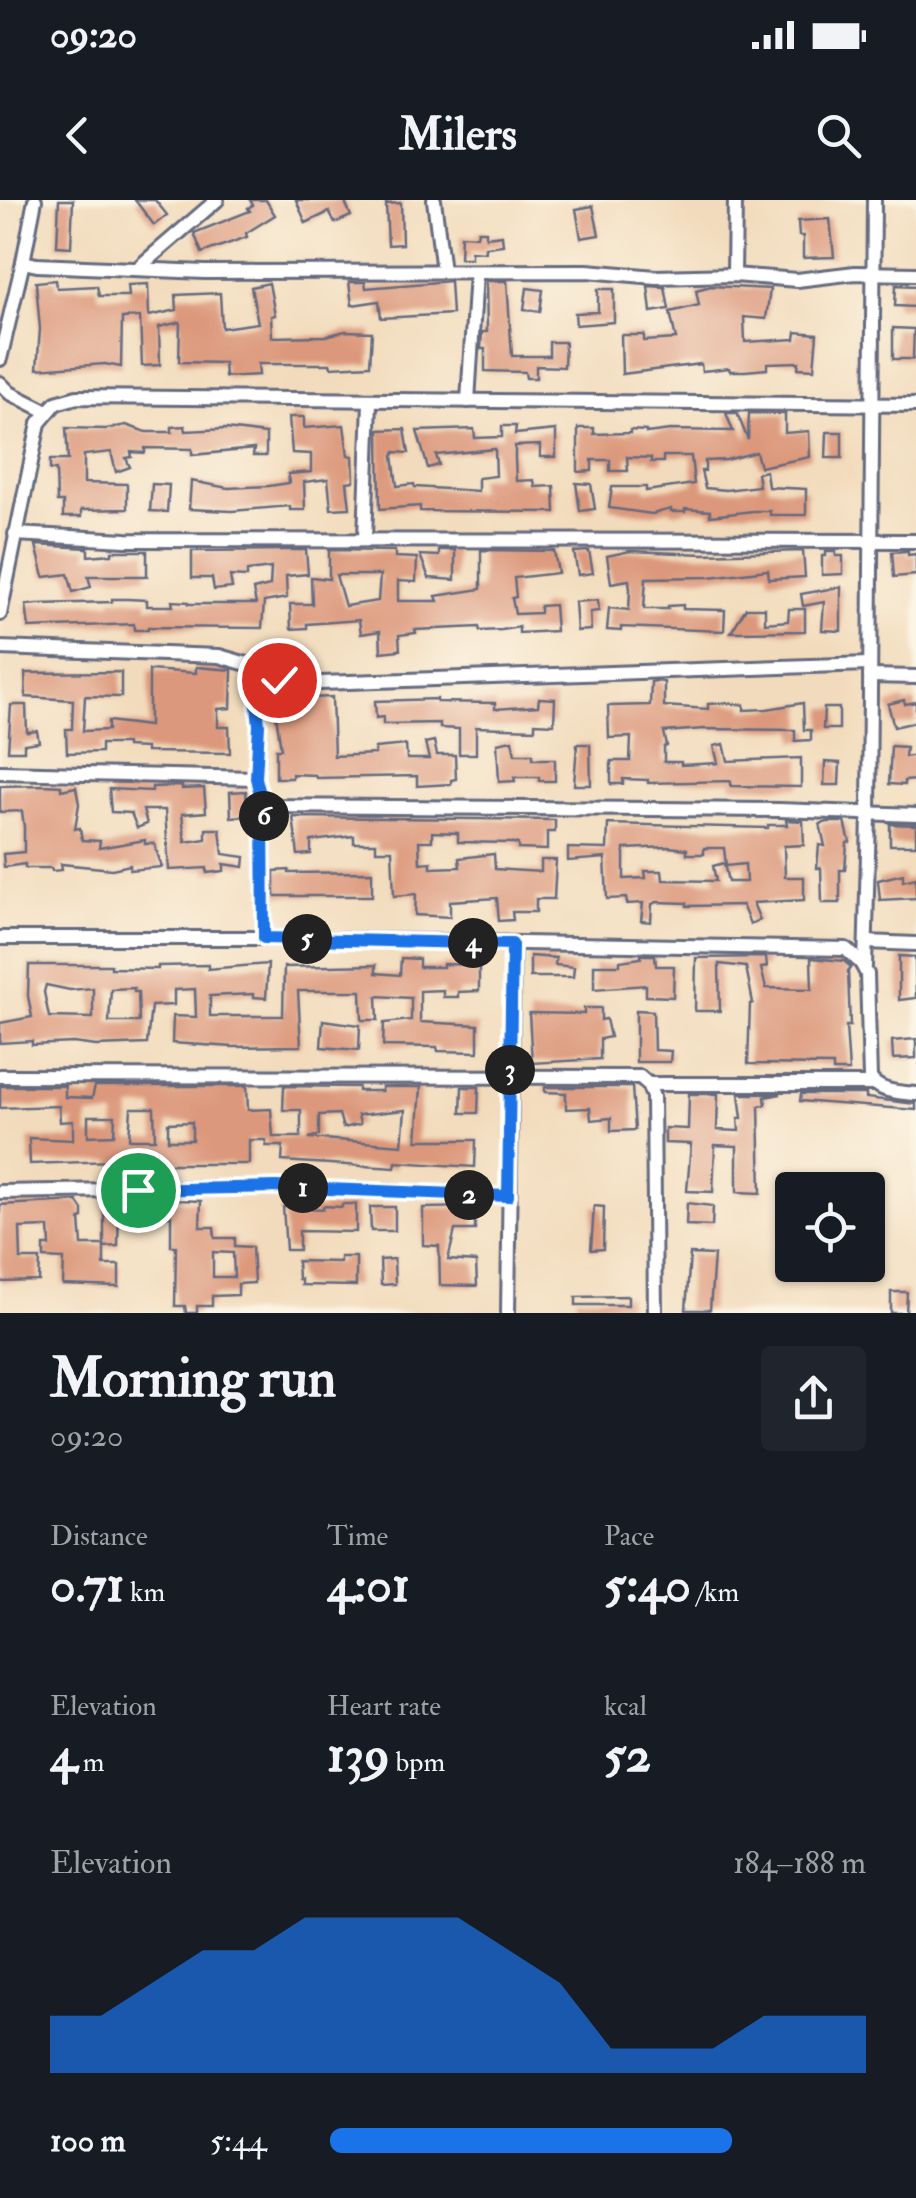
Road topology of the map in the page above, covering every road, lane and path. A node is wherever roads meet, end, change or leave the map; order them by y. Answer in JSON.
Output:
{"nodes":[{"id":1,"x":35,"y":200,"type":"edge"},
{"id":2,"x":217,"y":200,"type":"edge"},
{"id":3,"x":434,"y":200,"type":"edge"},
{"id":4,"x":735,"y":200,"type":"edge"},
{"id":5,"x":874,"y":200,"type":"edge"},
{"id":6,"x":22,"y":262,"type":"junction"},
{"id":7,"x":138,"y":268,"type":"junction"},
{"id":8,"x":443,"y":271,"type":"junction"},
{"id":9,"x":873,"y":272,"type":"junction"},
{"id":10,"x":476,"y":273,"type":"junction"},
{"id":11,"x":734,"y":274,"type":"junction"},
{"id":12,"x":916,"y":274,"type":"edge"},
{"id":13,"x":0,"y":359,"type":"edge"},
{"id":14,"x":0,"y":382,"type":"edge"},
{"id":15,"x":468,"y":401,"type":"junction"},
{"id":16,"x":370,"y":402,"type":"junction"},
{"id":17,"x":871,"y":404,"type":"junction"},
{"id":18,"x":916,"y":405,"type":"edge"},
{"id":19,"x":46,"y":411,"type":"junction"},
{"id":20,"x":15,"y":534,"type":"junction"},
{"id":21,"x":365,"y":538,"type":"junction"},
{"id":22,"x":870,"y":540,"type":"junction"},
{"id":23,"x":916,"y":541,"type":"edge"},
{"id":24,"x":0,"y":614,"type":"edge"},
{"id":25,"x":0,"y":648,"type":"edge"},
{"id":26,"x":253,"y":665,"type":"junction"},
{"id":27,"x":870,"y":670,"type":"junction"},
{"id":28,"x":916,"y":676,"type":"edge"},
{"id":29,"x":0,"y":772,"type":"edge"},
{"id":30,"x":256,"y":778,"type":"junction"},
{"id":31,"x":263,"y":806,"type":"junction"},
{"id":32,"x":916,"y":815,"type":"edge"},
{"id":33,"x":870,"y":816,"type":"junction"},
{"id":34,"x":0,"y":938,"type":"edge"},
{"id":35,"x":264,"y":938,"type":"junction"},
{"id":36,"x":866,"y":942,"type":"junction"},
{"id":37,"x":512,"y":944,"type":"junction"},
{"id":38,"x":916,"y":944,"type":"edge"},
{"id":39,"x":865,"y":969,"type":"junction"},
{"id":40,"x":0,"y":1076,"type":"edge"},
{"id":41,"x":510,"y":1077,"type":"junction"},
{"id":42,"x":648,"y":1084,"type":"junction"},
{"id":43,"x":874,"y":1084,"type":"junction"},
{"id":44,"x":916,"y":1094,"type":"edge"},
{"id":45,"x":0,"y":1192,"type":"edge"},
{"id":46,"x":508,"y":1196,"type":"junction"},
{"id":47,"x":508,"y":1313,"type":"edge"},
{"id":48,"x":654,"y":1313,"type":"edge"}],
"edges":[{"from":1,"to":6,"type":"street"},
{"from":2,"to":7,"type":"street"},
{"from":3,"to":8,"type":"street"},
{"from":4,"to":11,"type":"street"},
{"from":5,"to":9,"type":"street"},
{"from":6,"to":7,"type":"street"},
{"from":6,"to":13,"type":"street"},
{"from":7,"to":8,"type":"street"},
{"from":8,"to":10,"type":"street"},
{"from":9,"to":11,"type":"street"},
{"from":9,"to":12,"type":"street"},
{"from":9,"to":17,"type":"street"},
{"from":10,"to":11,"type":"street"},
{"from":10,"to":15,"type":"street"},
{"from":14,"to":19,"type":"street"},
{"from":15,"to":16,"type":"street"},
{"from":15,"to":17,"type":"street"},
{"from":16,"to":19,"type":"street"},
{"from":16,"to":21,"type":"street"},
{"from":17,"to":18,"type":"street"},
{"from":17,"to":22,"type":"street"},
{"from":19,"to":20,"type":"street"},
{"from":20,"to":21,"type":"street"},
{"from":20,"to":24,"type":"street"},
{"from":21,"to":22,"type":"street"},
{"from":22,"to":23,"type":"street"},
{"from":22,"to":27,"type":"street"},
{"from":25,"to":26,"type":"street"},
{"from":26,"to":27,"type":"street"},
{"from":26,"to":30,"type":"street"},
{"from":27,"to":28,"type":"street"},
{"from":27,"to":33,"type":"street"},
{"from":29,"to":30,"type":"street"},
{"from":30,"to":31,"type":"street"},
{"from":31,"to":33,"type":"street"},
{"from":31,"to":35,"type":"street"},
{"from":32,"to":33,"type":"street"},
{"from":33,"to":36,"type":"street"},
{"from":34,"to":35,"type":"street"},
{"from":35,"to":37,"type":"street"},
{"from":36,"to":38,"type":"street"},
{"from":36,"to":39,"type":"street"},
{"from":37,"to":39,"type":"street"},
{"from":37,"to":41,"type":"street"},
{"from":39,"to":43,"type":"street"},
{"from":40,"to":41,"type":"street"},
{"from":41,"to":42,"type":"street"},
{"from":41,"to":46,"type":"street"},
{"from":42,"to":43,"type":"street"},
{"from":42,"to":48,"type":"street"},
{"from":43,"to":44,"type":"street"},
{"from":45,"to":46,"type":"street"},
{"from":46,"to":47,"type":"street"}]}
